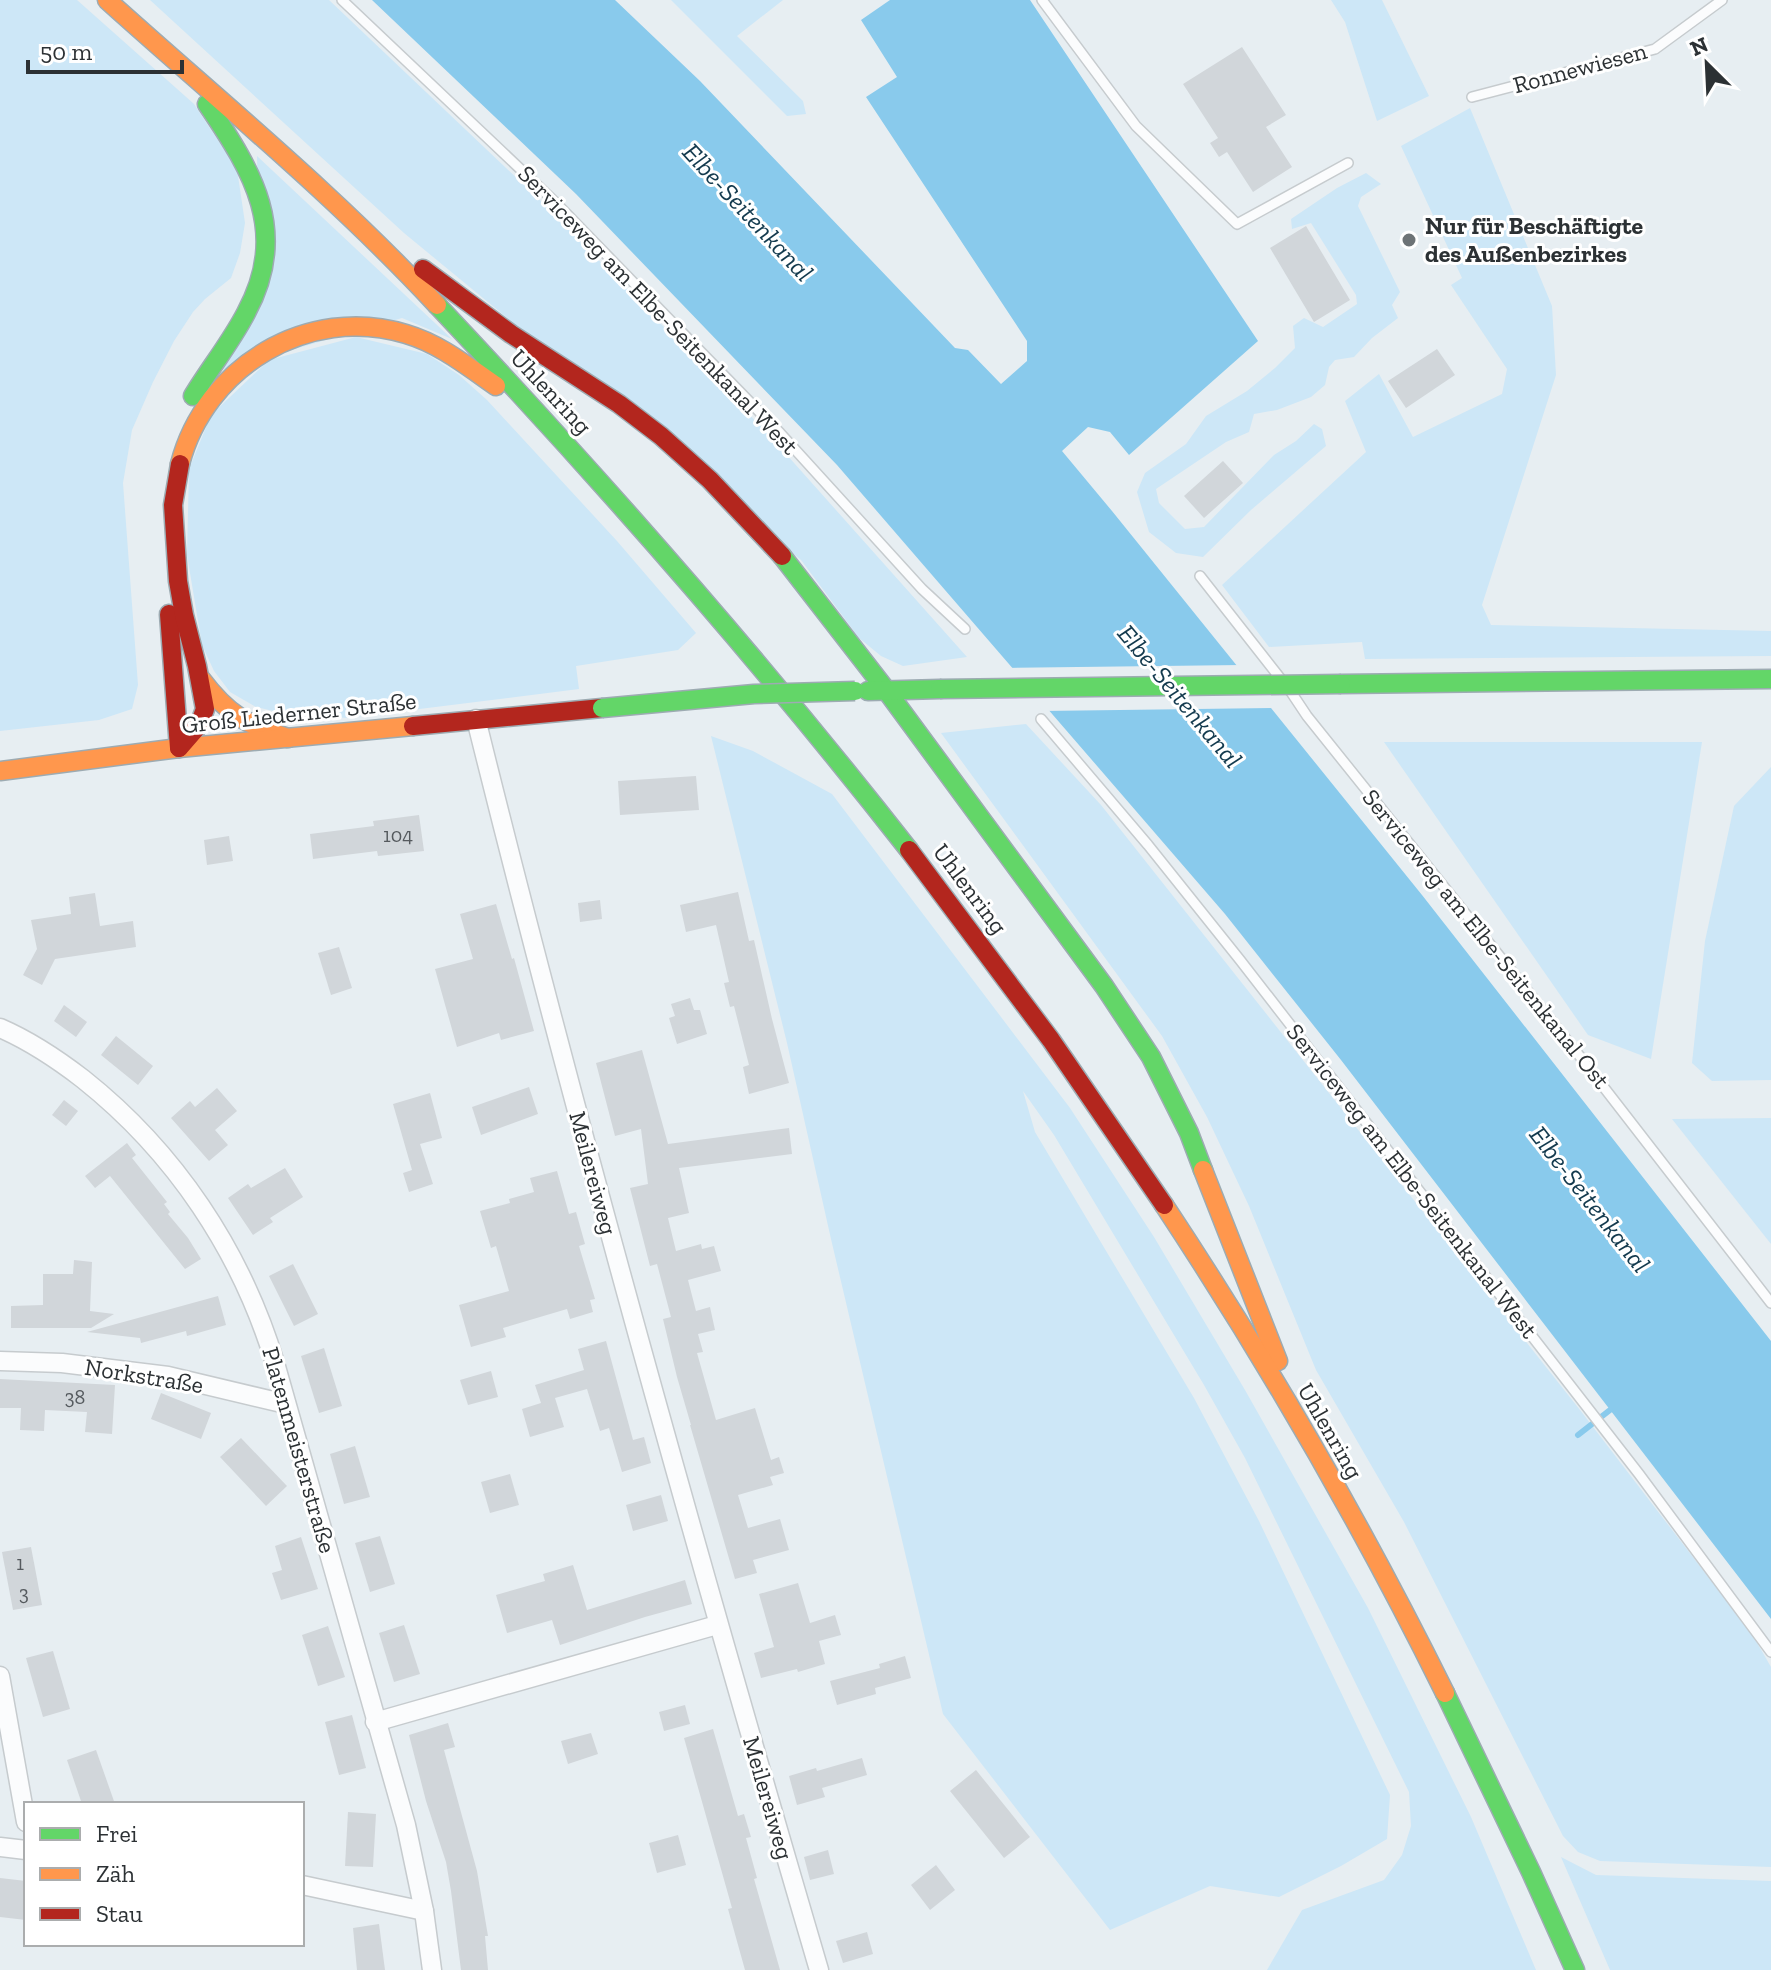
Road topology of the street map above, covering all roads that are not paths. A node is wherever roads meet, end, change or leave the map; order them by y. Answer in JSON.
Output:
{"nodes":[{"id":1,"x":107,"y":0,"type":"edge"},
{"id":2,"x":342,"y":0,"type":"edge"},
{"id":3,"x":1042,"y":0,"type":"edge"},
{"id":4,"x":1722,"y":0,"type":"edge"},
{"id":5,"x":186,"y":72,"type":"junction"},
{"id":6,"x":1472,"y":97,"type":"dead end"},
{"id":7,"x":1348,"y":163,"type":"dead end"},
{"id":8,"x":337,"y":205,"type":"junction"},
{"id":9,"x":535,"y":411,"type":"junction"},
{"id":10,"x":1200,"y":576,"type":"dead end"},
{"id":11,"x":965,"y":629,"type":"dead end"},
{"id":12,"x":201,"y":679,"type":"junction"},
{"id":13,"x":1771,"y":679,"type":"edge"},
{"id":14,"x":886,"y":690,"type":"junction"},
{"id":15,"x":935,"y":690,"type":"junction"},
{"id":16,"x":476,"y":719,"type":"junction"},
{"id":17,"x":1041,"y":719,"type":"dead end"},
{"id":18,"x":913,"y":726,"type":"junction"},
{"id":19,"x":288,"y":738,"type":"junction"},
{"id":20,"x":179,"y":748,"type":"junction"},
{"id":21,"x":0,"y":771,"type":"edge"},
{"id":22,"x":0,"y":1028,"type":"edge"},
{"id":23,"x":1771,"y":1303,"type":"edge"},
{"id":24,"x":0,"y":1361,"type":"edge"},
{"id":25,"x":286,"y":1404,"type":"junction"},
{"id":26,"x":1303,"y":1430,"type":"junction"},
{"id":27,"x":717,"y":1625,"type":"junction"},
{"id":28,"x":1771,"y":1652,"type":"edge"},
{"id":29,"x":0,"y":1676,"type":"edge"},
{"id":30,"x":375,"y":1722,"type":"junction"},
{"id":31,"x":24,"y":1811,"type":"edge"},
{"id":32,"x":0,"y":1847,"type":"edge"},
{"id":33,"x":24,"y":1850,"type":"edge"},
{"id":34,"x":304,"y":1885,"type":"edge"},
{"id":35,"x":424,"y":1911,"type":"junction"},
{"id":36,"x":432,"y":1970,"type":"edge"},
{"id":37,"x":819,"y":1970,"type":"edge"},
{"id":38,"x":1575,"y":1970,"type":"edge"}],
"edges":[{"from":1,"to":5,"type":"main road","name":"Uhlenring"},
{"from":2,"to":11,"type":"lane","name":"Serviceweg am Elbe-Seitenkanal West"},
{"from":3,"to":7,"type":"lane"},
{"from":4,"to":6,"type":"lane","name":"Ronnewiesen"},
{"from":5,"to":8,"type":"main road","name":"Uhlenring"},
{"from":5,"to":20,"type":"main road"},
{"from":8,"to":9,"type":"main road","name":"Uhlenring"},
{"from":8,"to":14,"type":"main road"},
{"from":9,"to":12,"type":"main road"},
{"from":9,"to":26,"type":"main road","name":"Uhlenring"},
{"from":10,"to":23,"type":"lane","name":"Serviceweg am Elbe-Seitenkanal Ost"},
{"from":12,"to":19,"type":"main road"},
{"from":12,"to":20,"type":"main road"},
{"from":13,"to":15,"type":"main road","name":"Groß Liederner Straße","bridge":true},
{"from":14,"to":15,"type":"main road","name":"Groß Liederner Straße"},
{"from":14,"to":16,"type":"main road","name":"Groß Liederner Straße","bridge":true},
{"from":14,"to":18,"type":"main road"},
{"from":15,"to":18,"type":"main road"},
{"from":16,"to":19,"type":"main road","name":"Groß Liederner Straße"},
{"from":16,"to":27,"type":"street","name":"Meilereiweg"},
{"from":17,"to":28,"type":"lane","name":"Serviceweg am Elbe-Seitenkanal West"},
{"from":18,"to":26,"type":"main road"},
{"from":19,"to":20,"type":"main road","name":"Groß Liederner Straße"},
{"from":20,"to":21,"type":"main road","name":"Groß Liederner Straße"},
{"from":22,"to":25,"type":"street","name":"Platenmeisterstraße"},
{"from":24,"to":25,"type":"street","name":"Norkstraße"},
{"from":25,"to":30,"type":"street","name":"Platenmeisterstraße"},
{"from":26,"to":38,"type":"main road","name":"Uhlenring"},
{"from":27,"to":30,"type":"street"},
{"from":27,"to":37,"type":"street","name":"Meilereiweg"},
{"from":29,"to":31,"type":"street"},
{"from":30,"to":35,"type":"street","name":"Platenmeisterstraße"},
{"from":32,"to":33,"type":"street"},
{"from":34,"to":35,"type":"street"},
{"from":35,"to":36,"type":"street","name":"Platenmeisterstraße"}]}
